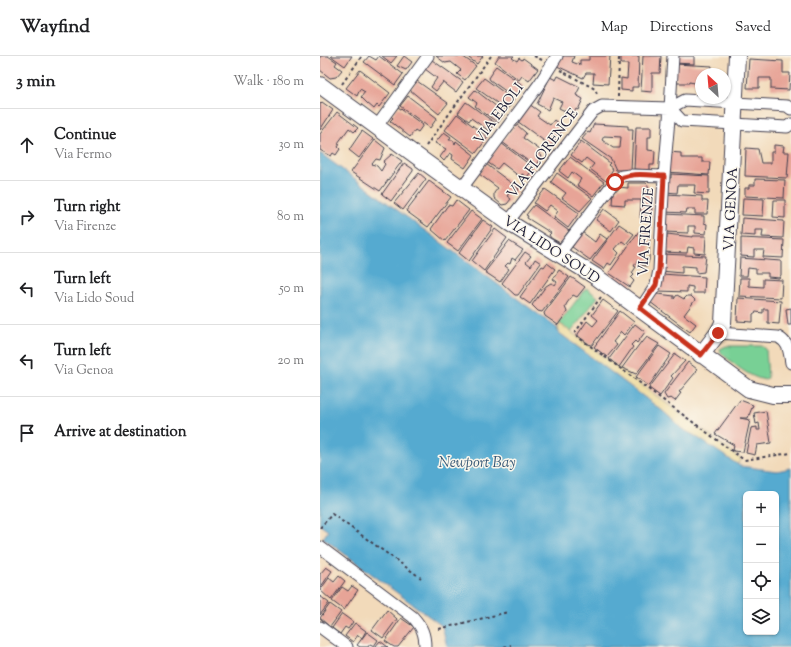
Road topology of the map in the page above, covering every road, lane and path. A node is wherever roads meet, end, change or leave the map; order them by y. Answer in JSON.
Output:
{"nodes":[{"id":1,"x":362,"y":56,"type":"edge"},
{"id":2,"x":428,"y":56,"type":"edge"},
{"id":3,"x":491,"y":56,"type":"edge"},
{"id":4,"x":534,"y":56,"type":"edge"},
{"id":5,"x":619,"y":56,"type":"edge"},
{"id":6,"x":673,"y":56,"type":"edge"},
{"id":7,"x":737,"y":56,"type":"edge"},
{"id":8,"x":555,"y":61,"type":"edge"},
{"id":9,"x":320,"y":85,"type":"edge"},
{"id":10,"x":334,"y":95,"type":"junction"},
{"id":11,"x":736,"y":102,"type":"junction"},
{"id":12,"x":602,"y":106,"type":"junction"},
{"id":13,"x":618,"y":106,"type":"junction"},
{"id":14,"x":670,"y":108,"type":"junction"},
{"id":15,"x":791,"y":110,"type":"edge"},
{"id":16,"x":791,"y":124,"type":"edge"},
{"id":17,"x":735,"y":125,"type":"junction"},
{"id":18,"x":377,"y":126,"type":"junction"},
{"id":19,"x":418,"y":157,"type":"junction"},
{"id":20,"x":664,"y":176,"type":"junction"},
{"id":21,"x":462,"y":188,"type":"junction"},
{"id":22,"x":508,"y":222,"type":"junction"},
{"id":23,"x":559,"y":254,"type":"junction"},
{"id":24,"x":610,"y":286,"type":"junction"},
{"id":25,"x":640,"y":308,"type":"junction"},
{"id":26,"x":718,"y":333,"type":"junction"},
{"id":27,"x":701,"y":355,"type":"junction"},
{"id":28,"x":791,"y":363,"type":"edge"},
{"id":29,"x":791,"y":395,"type":"edge"},
{"id":30,"x":791,"y":453,"type":"edge"},
{"id":31,"x":320,"y":528,"type":"edge"},
{"id":32,"x":320,"y":547,"type":"edge"},
{"id":33,"x":421,"y":578,"type":"dead end"},
{"id":34,"x":508,"y":612,"type":"dead end"},
{"id":35,"x":320,"y":627,"type":"edge"},
{"id":36,"x":439,"y":629,"type":"dead end"},
{"id":37,"x":511,"y":645,"type":"dead end"},
{"id":38,"x":347,"y":647,"type":"edge"},
{"id":39,"x":425,"y":647,"type":"edge"},
{"id":40,"x":504,"y":647,"type":"edge"}],
"edges":[{"from":1,"to":10,"type":"path"},
{"from":2,"to":18,"type":"street"},
{"from":3,"to":19,"type":"path"},
{"from":4,"to":8,"type":"path"},
{"from":5,"to":13,"type":"path"},
{"from":6,"to":14,"type":"street","name":"VIA FIRENZE"},
{"from":7,"to":11,"type":"street","name":"VIA GENOA"},
{"from":8,"to":12,"type":"path"},
{"from":8,"to":21,"type":"street","name":"VIA EBOLI"},
{"from":9,"to":10,"type":"street","name":"VIA LIDO SOUD"},
{"from":10,"to":18,"type":"street","name":"VIA LIDO SOUD"},
{"from":11,"to":14,"type":"street"},
{"from":11,"to":15,"type":"street"},
{"from":11,"to":17,"type":"street","name":"VIA GENOA"},
{"from":12,"to":13,"type":"street"},
{"from":12,"to":22,"type":"street","name":"VIA FLORENCE"},
{"from":13,"to":14,"type":"street"},
{"from":14,"to":17,"type":"street"},
{"from":14,"to":20,"type":"street","name":"VIA FIRENZE"},
{"from":16,"to":17,"type":"street"},
{"from":17,"to":26,"type":"street","name":"VIA GENOA"},
{"from":18,"to":19,"type":"street","name":"VIA LIDO SOUD"},
{"from":19,"to":21,"type":"street","name":"VIA LIDO SOUD"},
{"from":20,"to":23,"type":"street"},
{"from":20,"to":25,"type":"street","name":"VIA FIRENZE"},
{"from":21,"to":22,"type":"street","name":"VIA LIDO SOUD"},
{"from":22,"to":23,"type":"street","name":"VIA LIDO SOUD"},
{"from":23,"to":24,"type":"street","name":"VIA LIDO SOUD"},
{"from":24,"to":25,"type":"street","name":"VIA LIDO SOUD"},
{"from":24,"to":30,"type":"path"},
{"from":25,"to":27,"type":"street","name":"VIA LIDO SOUD"},
{"from":26,"to":27,"type":"street","name":"VIA GENOA"},
{"from":26,"to":28,"type":"street"},
{"from":27,"to":29,"type":"street","name":"VIA LIDO SOUD"},
{"from":31,"to":33,"type":"path"},
{"from":32,"to":39,"type":"street"},
{"from":34,"to":36,"type":"path"},
{"from":35,"to":38,"type":"street"},
{"from":37,"to":40,"type":"path"}]}
